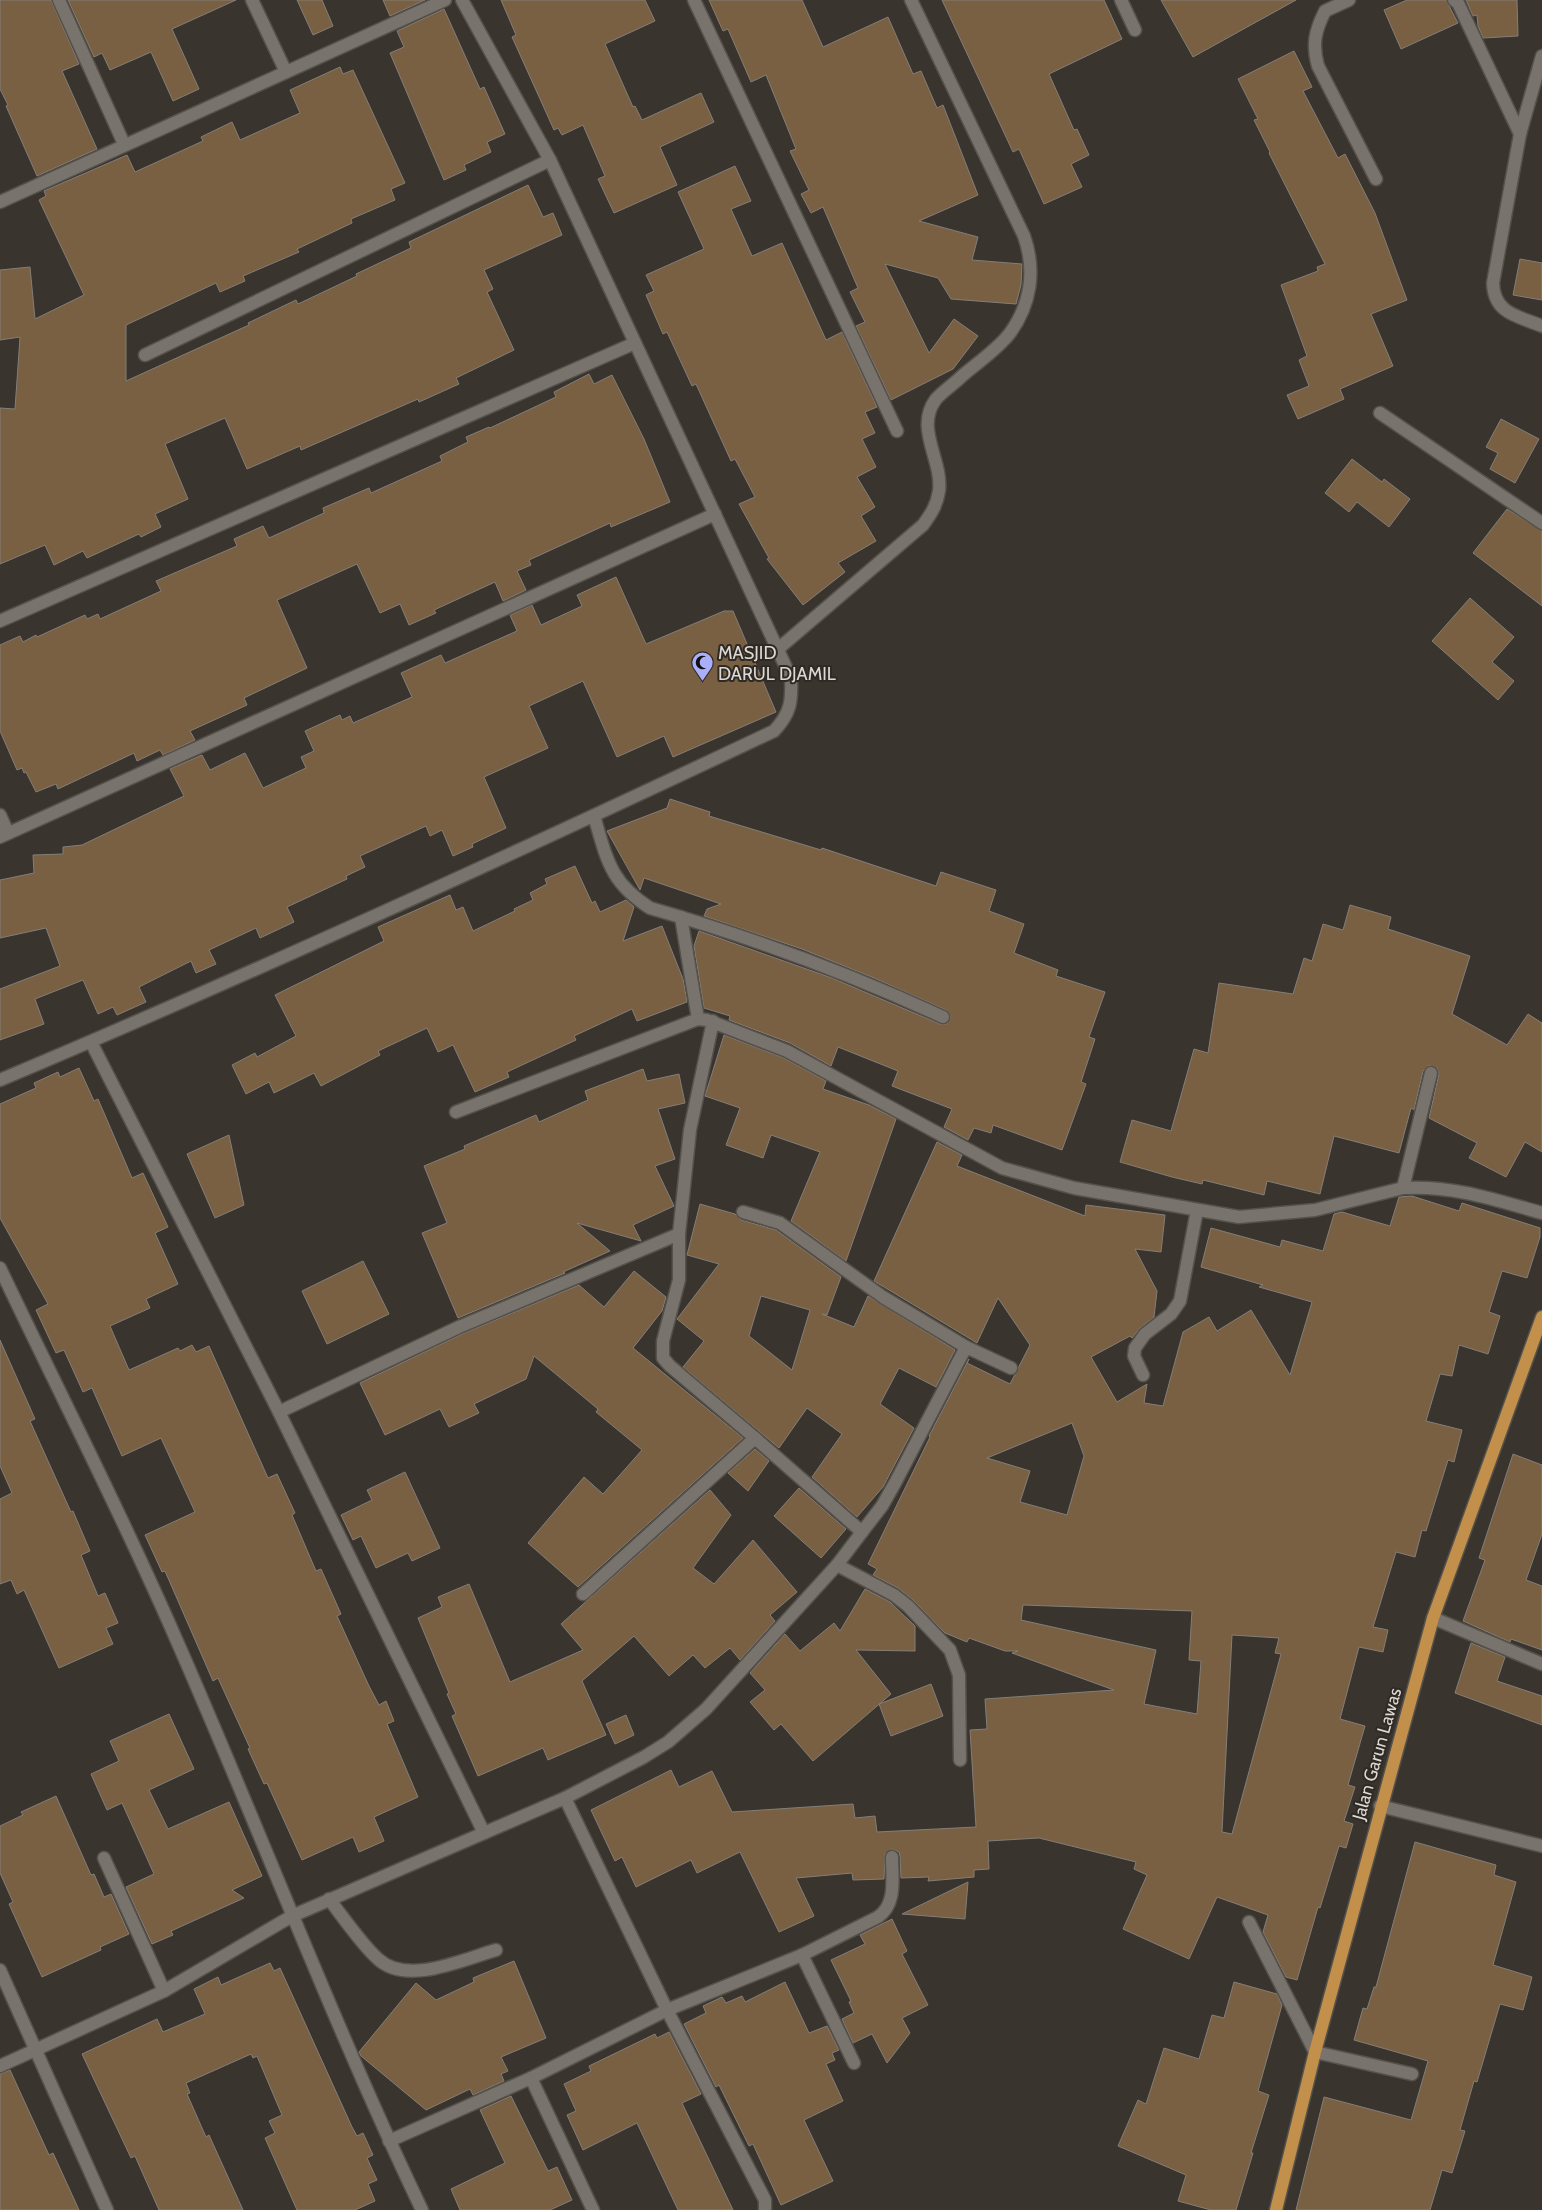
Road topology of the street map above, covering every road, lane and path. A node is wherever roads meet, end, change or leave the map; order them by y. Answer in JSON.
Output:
{"nodes":[{"id":1,"x":59,"y":0,"type":"edge"},
{"id":2,"x":252,"y":0,"type":"edge"},
{"id":3,"x":445,"y":0,"type":"edge"},
{"id":4,"x":462,"y":0,"type":"edge"},
{"id":5,"x":694,"y":0,"type":"edge"},
{"id":6,"x":911,"y":0,"type":"edge"},
{"id":7,"x":1121,"y":0,"type":"edge"},
{"id":8,"x":1349,"y":0,"type":"edge"},
{"id":9,"x":1454,"y":0,"type":"edge"},
{"id":10,"x":1323,"y":6,"type":"edge"},
{"id":11,"x":1135,"y":30,"type":"dead end"},
{"id":12,"x":1542,"y":56,"type":"edge"},
{"id":13,"x":286,"y":72,"type":"junction"},
{"id":14,"x":1537,"y":92,"type":"edge"},
{"id":15,"x":1520,"y":134,"type":"junction"},
{"id":16,"x":124,"y":144,"type":"junction"},
{"id":17,"x":550,"y":160,"type":"junction"},
{"id":18,"x":1376,"y":179,"type":"dead end"},
{"id":19,"x":0,"y":202,"type":"edge"},
{"id":20,"x":1542,"y":326,"type":"edge"},
{"id":21,"x":635,"y":343,"type":"junction"},
{"id":22,"x":145,"y":354,"type":"dead end"},
{"id":23,"x":1380,"y":413,"type":"dead end"},
{"id":24,"x":896,"y":432,"type":"dead end"},
{"id":25,"x":715,"y":514,"type":"junction"},
{"id":26,"x":1542,"y":523,"type":"edge"},
{"id":27,"x":0,"y":621,"type":"edge"},
{"id":28,"x":778,"y":648,"type":"junction"},
{"id":29,"x":0,"y":815,"type":"edge"},
{"id":30,"x":594,"y":816,"type":"junction"},
{"id":31,"x":4,"y":835,"type":"edge"},
{"id":32,"x":681,"y":917,"type":"junction"},
{"id":33,"x":943,"y":1016,"type":"dead end"},
{"id":34,"x":698,"y":1019,"type":"junction"},
{"id":35,"x":713,"y":1021,"type":"junction"},
{"id":36,"x":91,"y":1042,"type":"junction"},
{"id":37,"x":1431,"y":1073,"type":"dead end"},
{"id":38,"x":0,"y":1080,"type":"edge"},
{"id":39,"x":456,"y":1112,"type":"dead end"},
{"id":40,"x":1404,"y":1188,"type":"junction"},
{"id":41,"x":1197,"y":1210,"type":"junction"},
{"id":42,"x":743,"y":1212,"type":"dead end"},
{"id":43,"x":1542,"y":1213,"type":"edge"},
{"id":44,"x":679,"y":1234,"type":"junction"},
{"id":45,"x":0,"y":1268,"type":"edge"},
{"id":46,"x":1542,"y":1317,"type":"edge"},
{"id":47,"x":1539,"y":1332,"type":"edge"},
{"id":48,"x":966,"y":1347,"type":"junction"},
{"id":49,"x":1011,"y":1368,"type":"dead end"},
{"id":50,"x":1143,"y":1375,"type":"dead end"},
{"id":51,"x":280,"y":1412,"type":"junction"},
{"id":52,"x":755,"y":1438,"type":"junction"},
{"id":53,"x":862,"y":1532,"type":"junction"},
{"id":54,"x":837,"y":1565,"type":"junction"},
{"id":55,"x":583,"y":1594,"type":"dead end"},
{"id":56,"x":1433,"y":1618,"type":"junction"},
{"id":57,"x":1542,"y":1664,"type":"edge"},
{"id":58,"x":960,"y":1760,"type":"dead end"},
{"id":59,"x":565,"y":1798,"type":"junction"},
{"id":60,"x":1380,"y":1806,"type":"junction"},
{"id":61,"x":484,"y":1834,"type":"junction"},
{"id":62,"x":1542,"y":1846,"type":"edge"},
{"id":63,"x":892,"y":1857,"type":"dead end"},
{"id":64,"x":104,"y":1858,"type":"dead end"},
{"id":65,"x":329,"y":1899,"type":"junction"},
{"id":66,"x":292,"y":1916,"type":"junction"},
{"id":67,"x":1249,"y":1922,"type":"dead end"},
{"id":68,"x":496,"y":1950,"type":"dead end"},
{"id":69,"x":802,"y":1955,"type":"junction"},
{"id":70,"x":0,"y":1970,"type":"edge"},
{"id":71,"x":164,"y":1991,"type":"junction"},
{"id":72,"x":667,"y":2010,"type":"junction"},
{"id":73,"x":36,"y":2049,"type":"junction"},
{"id":74,"x":1314,"y":2052,"type":"junction"},
{"id":75,"x":854,"y":2063,"type":"dead end"},
{"id":76,"x":0,"y":2066,"type":"edge"},
{"id":77,"x":1412,"y":2074,"type":"dead end"},
{"id":78,"x":531,"y":2078,"type":"junction"},
{"id":79,"x":389,"y":2141,"type":"junction"},
{"id":80,"x":107,"y":2210,"type":"edge"},
{"id":81,"x":422,"y":2210,"type":"edge"},
{"id":82,"x":593,"y":2210,"type":"edge"},
{"id":83,"x":765,"y":2210,"type":"edge"},
{"id":84,"x":1276,"y":2210,"type":"edge"}],
"edges":[{"from":1,"to":16,"type":"street"},
{"from":2,"to":13,"type":"street"},
{"from":3,"to":13,"type":"street"},
{"from":4,"to":17,"type":"street"},
{"from":5,"to":24,"type":"street"},
{"from":6,"to":28,"type":"street"},
{"from":7,"to":11,"type":"street"},
{"from":8,"to":10,"type":"street"},
{"from":9,"to":15,"type":"street"},
{"from":10,"to":18,"type":"street"},
{"from":12,"to":14,"type":"street"},
{"from":13,"to":16,"type":"street"},
{"from":14,"to":15,"type":"street"},
{"from":15,"to":20,"type":"street"},
{"from":16,"to":19,"type":"street"},
{"from":17,"to":21,"type":"street"},
{"from":17,"to":22,"type":"street"},
{"from":21,"to":25,"type":"street"},
{"from":21,"to":27,"type":"street"},
{"from":23,"to":26,"type":"street"},
{"from":25,"to":28,"type":"street"},
{"from":25,"to":31,"type":"street"},
{"from":28,"to":30,"type":"street"},
{"from":29,"to":31,"type":"street"},
{"from":30,"to":32,"type":"street"},
{"from":30,"to":36,"type":"street"},
{"from":32,"to":33,"type":"street"},
{"from":32,"to":34,"type":"street"},
{"from":34,"to":35,"type":"street"},
{"from":34,"to":39,"type":"street"},
{"from":35,"to":41,"type":"street"},
{"from":35,"to":44,"type":"street"},
{"from":36,"to":38,"type":"street"},
{"from":36,"to":51,"type":"street"},
{"from":37,"to":40,"type":"street"},
{"from":40,"to":41,"type":"street"},
{"from":40,"to":43,"type":"street"},
{"from":41,"to":50,"type":"street"},
{"from":42,"to":48,"type":"street"},
{"from":44,"to":51,"type":"street"},
{"from":44,"to":52,"type":"street"},
{"from":45,"to":66,"type":"street"},
{"from":46,"to":47,"type":"main road","name":"Jalan Garun Lawas"},
{"from":47,"to":56,"type":"main road","name":"Jalan Garun Lawas"},
{"from":48,"to":49,"type":"street"},
{"from":48,"to":53,"type":"street"},
{"from":51,"to":61,"type":"street"},
{"from":52,"to":53,"type":"street"},
{"from":52,"to":55,"type":"street"},
{"from":53,"to":54,"type":"street"},
{"from":54,"to":58,"type":"street"},
{"from":54,"to":59,"type":"street"},
{"from":56,"to":57,"type":"street"},
{"from":56,"to":60,"type":"main road","name":"Jalan Garun Lawas"},
{"from":59,"to":61,"type":"street"},
{"from":59,"to":72,"type":"street"},
{"from":60,"to":62,"type":"street"},
{"from":60,"to":74,"type":"main road","name":"Jalan Garun Lawas"},
{"from":61,"to":65,"type":"street"},
{"from":63,"to":69,"type":"street"},
{"from":64,"to":71,"type":"street"},
{"from":65,"to":66,"type":"street"},
{"from":65,"to":68,"type":"street"},
{"from":66,"to":71,"type":"street"},
{"from":66,"to":79,"type":"street"},
{"from":67,"to":74,"type":"street"},
{"from":69,"to":72,"type":"street"},
{"from":69,"to":75,"type":"street"},
{"from":70,"to":73,"type":"street"},
{"from":71,"to":73,"type":"street"},
{"from":72,"to":78,"type":"street"},
{"from":72,"to":83,"type":"street"},
{"from":73,"to":76,"type":"street"},
{"from":73,"to":80,"type":"street"},
{"from":74,"to":77,"type":"street"},
{"from":74,"to":84,"type":"main road","name":"Jalan Garun Lawas"},
{"from":78,"to":79,"type":"street"},
{"from":78,"to":82,"type":"street"},
{"from":79,"to":81,"type":"street"}]}
